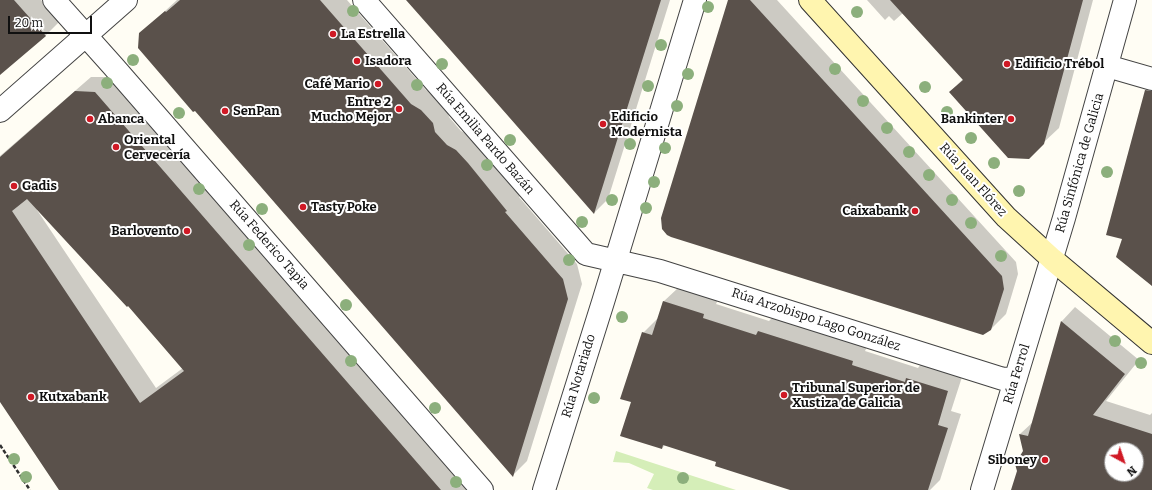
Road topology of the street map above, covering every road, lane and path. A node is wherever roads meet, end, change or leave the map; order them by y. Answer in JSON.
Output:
{"nodes":[{"id":1,"x":54,"y":0,"type":"edge"},
{"id":2,"x":126,"y":0,"type":"edge"},
{"id":3,"x":364,"y":0,"type":"edge"},
{"id":4,"x":695,"y":0,"type":"edge"},
{"id":5,"x":810,"y":0,"type":"edge"},
{"id":6,"x":1125,"y":0,"type":"edge"},
{"id":7,"x":86,"y":36,"type":"junction"},
{"id":8,"x":1107,"y":66,"type":"junction"},
{"id":9,"x":1152,"y":79,"type":"edge"},
{"id":10,"x":0,"y":111,"type":"edge"},
{"id":11,"x":1052,"y":259,"type":"junction"},
{"id":12,"x":615,"y":262,"type":"junction"},
{"id":13,"x":1152,"y":342,"type":"edge"},
{"id":14,"x":1016,"y":378,"type":"junction"},
{"id":15,"x":0,"y":444,"type":"edge"},
{"id":16,"x":30,"y":490,"type":"edge"},
{"id":17,"x":482,"y":490,"type":"edge"},
{"id":18,"x":544,"y":490,"type":"edge"},
{"id":19,"x":982,"y":490,"type":"edge"}],
"edges":[{"from":1,"to":7,"type":"street","name":"Rúa Federico Tapia"},
{"from":2,"to":7,"type":"street"},
{"from":3,"to":12,"type":"street","name":"Rúa Emilia Pardo Bazán"},
{"from":4,"to":12,"type":"street","name":"Rúa Notariado"},
{"from":5,"to":11,"type":"main road","name":"Rúa Juan Flórez"},
{"from":6,"to":8,"type":"street","name":"Rúa Sinfónica de Galicia"},
{"from":7,"to":10,"type":"street"},
{"from":7,"to":17,"type":"street","name":"Rúa Federico Tapia"},
{"from":8,"to":9,"type":"street"},
{"from":8,"to":11,"type":"street","name":"Rúa Sinfónica de Galicia"},
{"from":11,"to":13,"type":"main road","name":"Rúa Juan Flórez"},
{"from":11,"to":14,"type":"street","name":"Rúa Ferrol"},
{"from":12,"to":14,"type":"street","name":"Rúa Arzobispo Lago González"},
{"from":12,"to":18,"type":"street","name":"Rúa Notariado"},
{"from":14,"to":19,"type":"street","name":"Rúa Ferrol"},
{"from":15,"to":16,"type":"path"}]}
